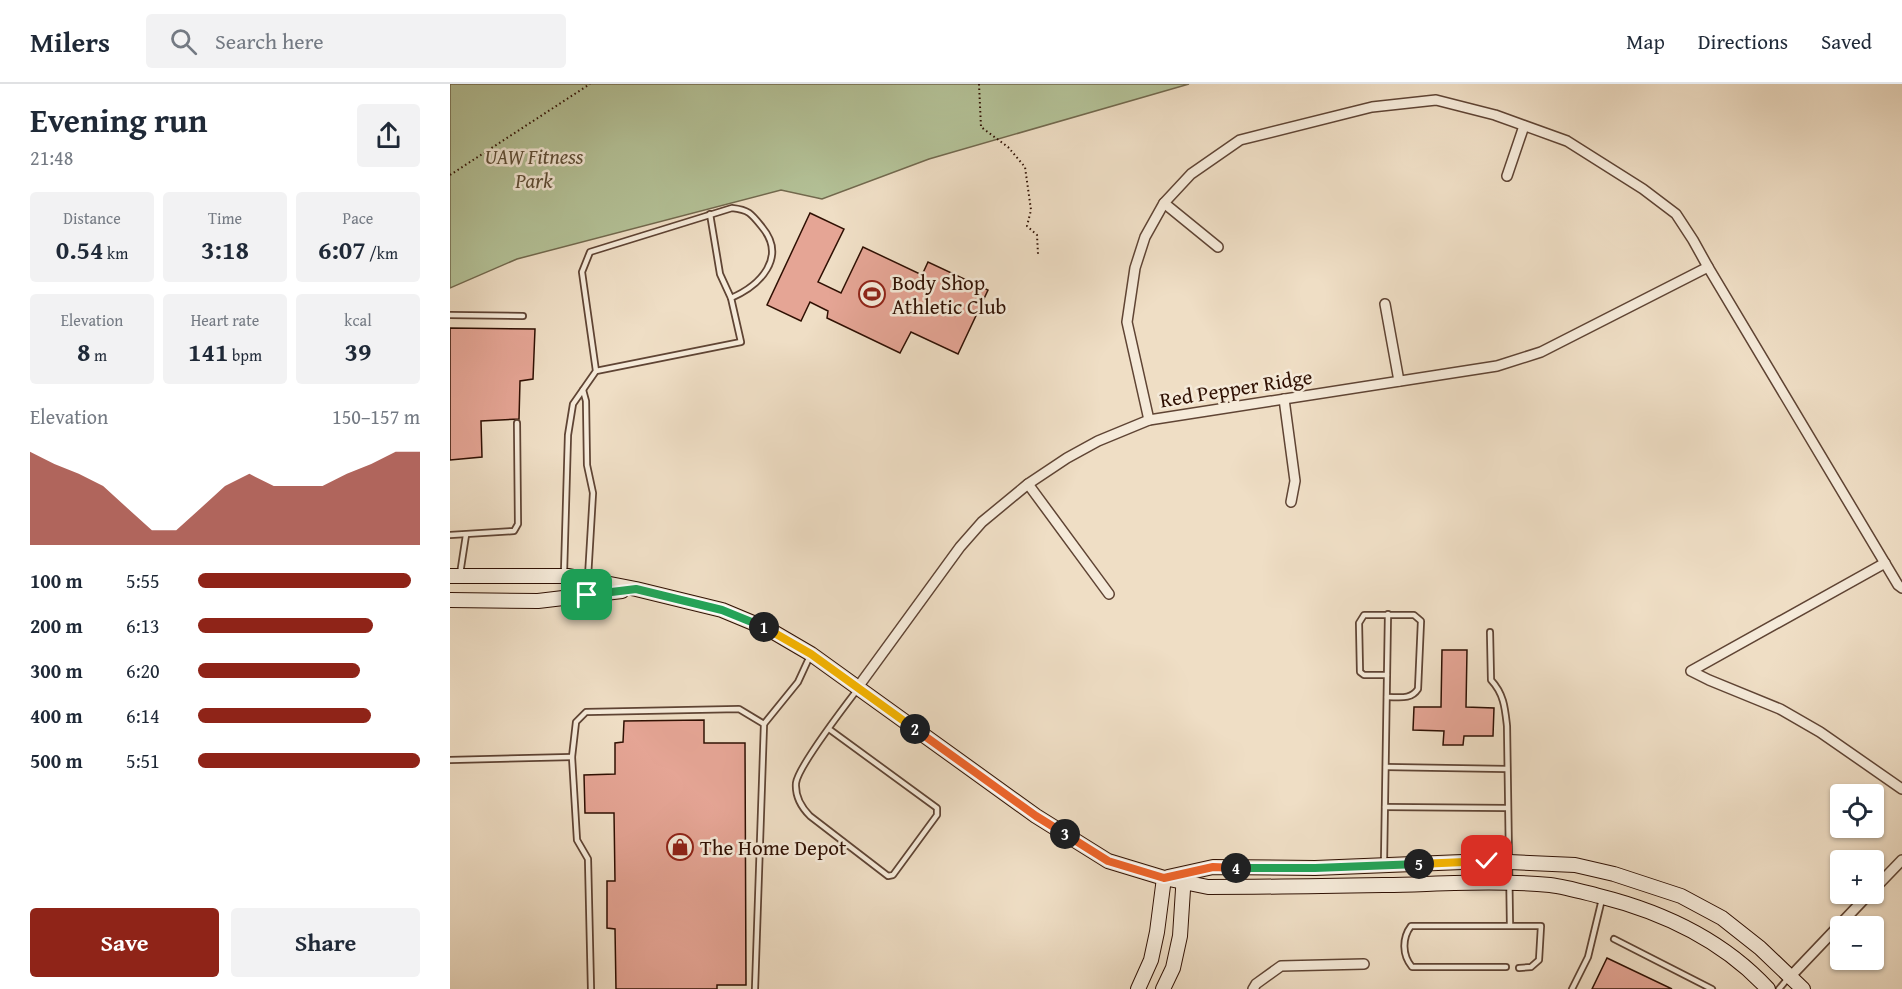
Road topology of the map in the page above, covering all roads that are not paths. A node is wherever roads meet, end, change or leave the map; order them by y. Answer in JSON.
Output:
{"nodes":[{"id":1,"x":1524,"y":126,"type":"junction"},
{"id":2,"x":1507,"y":176,"type":"dead end"},
{"id":3,"x":1164,"y":203,"type":"junction"},
{"id":4,"x":710,"y":214,"type":"junction"},
{"id":5,"x":1218,"y":247,"type":"dead end"},
{"id":6,"x":1708,"y":267,"type":"junction"},
{"id":7,"x":731,"y":297,"type":"junction"},
{"id":8,"x":1385,"y":304,"type":"dead end"},
{"id":9,"x":450,"y":315,"type":"edge"},
{"id":10,"x":523,"y":316,"type":"dead end"},
{"id":11,"x":596,"y":371,"type":"junction"},
{"id":12,"x":1399,"y":381,"type":"junction"},
{"id":13,"x":583,"y":390,"type":"junction"},
{"id":14,"x":1284,"y":399,"type":"junction"},
{"id":15,"x":1149,"y":420,"type":"junction"},
{"id":16,"x":517,"y":423,"type":"dead end"},
{"id":17,"x":1028,"y":484,"type":"junction"},
{"id":18,"x":1291,"y":502,"type":"dead end"},
{"id":19,"x":450,"y":535,"type":"edge"},
{"id":20,"x":465,"y":535,"type":"junction"},
{"id":21,"x":1885,"y":562,"type":"junction"},
{"id":22,"x":455,"y":576,"type":"edge"},
{"id":23,"x":564,"y":576,"type":"junction"},
{"id":24,"x":588,"y":580,"type":"junction"},
{"id":25,"x":1902,"y":588,"type":"edge"},
{"id":26,"x":636,"y":589,"type":"junction"},
{"id":27,"x":1109,"y":594,"type":"dead end"},
{"id":28,"x":454,"y":600,"type":"edge"},
{"id":29,"x":1388,"y":614,"type":"junction"},
{"id":30,"x":1490,"y":632,"type":"dead end"},
{"id":31,"x":811,"y":654,"type":"junction"},
{"id":32,"x":1387,"y":675,"type":"junction"},
{"id":33,"x":858,"y":687,"type":"junction"},
{"id":34,"x":1387,"y":697,"type":"junction"},
{"id":35,"x":764,"y":723,"type":"junction"},
{"id":36,"x":829,"y":729,"type":"junction"},
{"id":37,"x":572,"y":757,"type":"junction"},
{"id":38,"x":450,"y":760,"type":"edge"},
{"id":39,"x":1386,"y":767,"type":"junction"},
{"id":40,"x":1507,"y":769,"type":"junction"},
{"id":41,"x":1902,"y":789,"type":"edge"},
{"id":42,"x":1385,"y":807,"type":"junction"},
{"id":43,"x":1507,"y":808,"type":"junction"},
{"id":44,"x":1902,"y":860,"type":"edge"},
{"id":45,"x":1510,"y":861,"type":"junction"},
{"id":46,"x":1384,"y":865,"type":"junction"},
{"id":47,"x":1164,"y":878,"type":"junction"},
{"id":48,"x":1184,"y":878,"type":"junction"},
{"id":49,"x":1884,"y":879,"type":"edge"},
{"id":50,"x":1509,"y":883,"type":"junction"},
{"id":51,"x":1602,"y":897,"type":"junction"},
{"id":52,"x":1859,"y":904,"type":"edge"},
{"id":53,"x":1510,"y":925,"type":"junction"},
{"id":54,"x":1614,"y":939,"type":"dead end"},
{"id":55,"x":1364,"y":964,"type":"dead end"},
{"id":56,"x":1506,"y":967,"type":"dead end"},
{"id":57,"x":1520,"y":968,"type":"dead end"},
{"id":58,"x":1790,"y":977,"type":"junction"},
{"id":59,"x":591,"y":989,"type":"edge"},
{"id":60,"x":755,"y":989,"type":"edge"},
{"id":61,"x":1138,"y":989,"type":"edge"},
{"id":62,"x":1163,"y":989,"type":"edge"},
{"id":63,"x":1253,"y":989,"type":"edge"},
{"id":64,"x":1572,"y":989,"type":"edge"},
{"id":65,"x":1712,"y":989,"type":"edge"},
{"id":66,"x":1768,"y":989,"type":"edge"},
{"id":67,"x":1779,"y":989,"type":"edge"},
{"id":68,"x":1803,"y":989,"type":"edge"}],
"edges":[{"from":1,"to":2,"type":"street"},
{"from":1,"to":3,"type":"street"},
{"from":1,"to":6,"type":"street"},
{"from":3,"to":5,"type":"street"},
{"from":3,"to":15,"type":"street"},
{"from":4,"to":7,"type":"lane"},
{"from":4,"to":7,"type":"lane"},
{"from":4,"to":11,"type":"lane"},
{"from":6,"to":12,"type":"street","name":"Red Pepper Ridge"},
{"from":6,"to":21,"type":"street"},
{"from":7,"to":11,"type":"lane"},
{"from":8,"to":12,"type":"street"},
{"from":9,"to":10,"type":"lane"},
{"from":11,"to":13,"type":"lane"},
{"from":12,"to":14,"type":"street","name":"Red Pepper Ridge"},
{"from":13,"to":23,"type":"lane"},
{"from":13,"to":24,"type":"lane"},
{"from":14,"to":15,"type":"street","name":"Red Pepper Ridge"},
{"from":14,"to":18,"type":"street"},
{"from":15,"to":17,"type":"street","name":"Red Pepper Ridge"},
{"from":16,"to":20,"type":"lane"},
{"from":17,"to":27,"type":"street"},
{"from":17,"to":33,"type":"street","name":"Red Pepper Ridge"},
{"from":19,"to":20,"type":"lane"},
{"from":20,"to":22,"type":"lane"},
{"from":21,"to":25,"type":"street"},
{"from":21,"to":41,"type":"street"},
{"from":22,"to":23,"type":"street"},
{"from":22,"to":28,"type":"street"},
{"from":23,"to":24,"type":"street"},
{"from":24,"to":26,"type":"street"},
{"from":26,"to":28,"type":"street"},
{"from":26,"to":31,"type":"street"},
{"from":29,"to":32,"type":"lane"},
{"from":29,"to":32,"type":"lane"},
{"from":29,"to":34,"type":"lane"},
{"from":30,"to":40,"type":"lane"},
{"from":31,"to":33,"type":"street"},
{"from":31,"to":35,"type":"lane"},
{"from":32,"to":34,"type":"lane"},
{"from":33,"to":36,"type":"lane"},
{"from":33,"to":47,"type":"street"},
{"from":34,"to":39,"type":"lane"},
{"from":35,"to":37,"type":"lane"},
{"from":35,"to":60,"type":"lane"},
{"from":36,"to":36,"type":"lane"},
{"from":37,"to":38,"type":"lane"},
{"from":37,"to":59,"type":"lane"},
{"from":39,"to":40,"type":"lane"},
{"from":39,"to":42,"type":"lane"},
{"from":40,"to":43,"type":"lane"},
{"from":42,"to":43,"type":"lane"},
{"from":42,"to":46,"type":"lane"},
{"from":43,"to":45,"type":"lane"},
{"from":44,"to":49,"type":"street"},
{"from":45,"to":46,"type":"street"},
{"from":45,"to":50,"type":"lane"},
{"from":45,"to":58,"type":"street"},
{"from":46,"to":48,"type":"street"},
{"from":47,"to":48,"type":"street"},
{"from":47,"to":61,"type":"street"},
{"from":48,"to":50,"type":"street"},
{"from":48,"to":62,"type":"street"},
{"from":50,"to":51,"type":"street"},
{"from":50,"to":53,"type":"lane"},
{"from":51,"to":64,"type":"lane"},
{"from":51,"to":66,"type":"street"},
{"from":52,"to":58,"type":"street"},
{"from":53,"to":56,"type":"lane"},
{"from":53,"to":57,"type":"lane"},
{"from":54,"to":65,"type":"lane"},
{"from":55,"to":63,"type":"street"},
{"from":58,"to":67,"type":"lane"},
{"from":58,"to":68,"type":"street"}]}
